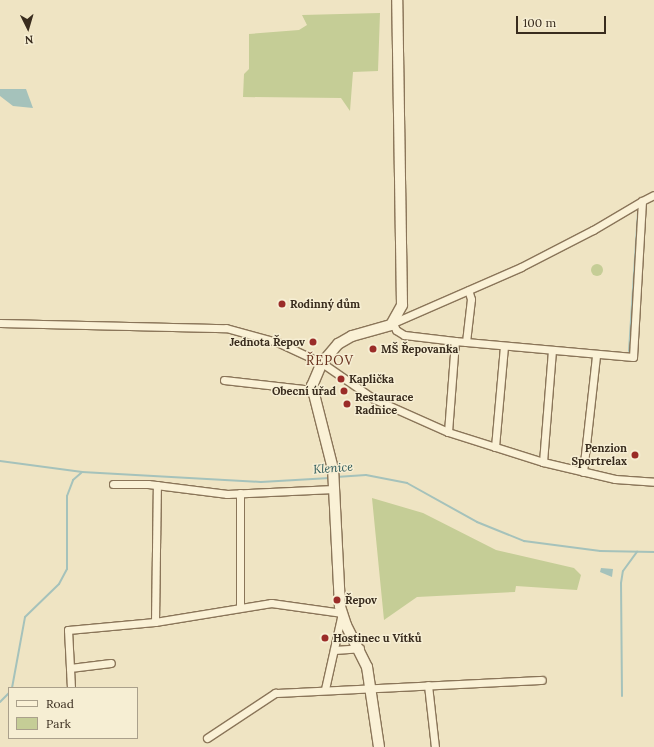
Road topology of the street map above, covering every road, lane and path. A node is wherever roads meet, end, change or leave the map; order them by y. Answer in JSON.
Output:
{"nodes":[{"id":1,"x":397,"y":0,"type":"edge"},
{"id":2,"x":654,"y":195,"type":"edge"},
{"id":3,"x":642,"y":201,"type":"junction"},
{"id":4,"x":468,"y":290,"type":"junction"},
{"id":5,"x":0,"y":323,"type":"edge"},
{"id":6,"x":393,"y":323,"type":"junction"},
{"id":7,"x":456,"y":341,"type":"junction"},
{"id":8,"x":466,"y":342,"type":"junction"},
{"id":9,"x":504,"y":346,"type":"junction"},
{"id":10,"x":552,"y":351,"type":"junction"},
{"id":11,"x":596,"y":356,"type":"junction"},
{"id":12,"x":322,"y":363,"type":"junction"},
{"id":13,"x":224,"y":380,"type":"dead end"},
{"id":14,"x":312,"y":390,"type":"junction"},
{"id":15,"x":448,"y":432,"type":"junction"},
{"id":16,"x":496,"y":447,"type":"junction"},
{"id":17,"x":543,"y":462,"type":"junction"},
{"id":18,"x":583,"y":472,"type":"junction"},
{"id":19,"x":654,"y":482,"type":"edge"},
{"id":20,"x":113,"y":484,"type":"dead end"},
{"id":21,"x":157,"y":485,"type":"junction"},
{"id":22,"x":334,"y":487,"type":"junction"},
{"id":23,"x":240,"y":493,"type":"junction"},
{"id":24,"x":240,"y":607,"type":"junction"},
{"id":25,"x":342,"y":613,"type":"junction"},
{"id":26,"x":155,"y":622,"type":"junction"},
{"id":27,"x":360,"y":648,"type":"junction"},
{"id":28,"x":334,"y":650,"type":"junction"},
{"id":29,"x":111,"y":663,"type":"dead end"},
{"id":30,"x":70,"y":668,"type":"junction"},
{"id":31,"x":542,"y":680,"type":"dead end"},
{"id":32,"x":428,"y":685,"type":"junction"},
{"id":33,"x":71,"y":687,"type":"edge"},
{"id":34,"x":372,"y":688,"type":"junction"},
{"id":35,"x":325,"y":689,"type":"junction"},
{"id":36,"x":207,"y":738,"type":"dead end"},
{"id":37,"x":379,"y":747,"type":"edge"},
{"id":38,"x":435,"y":747,"type":"edge"}],
"edges":[{"from":1,"to":6,"type":"street"},
{"from":2,"to":3,"type":"street"},
{"from":3,"to":4,"type":"street"},
{"from":3,"to":11,"type":"street"},
{"from":4,"to":6,"type":"street"},
{"from":4,"to":8,"type":"street"},
{"from":5,"to":12,"type":"street"},
{"from":6,"to":7,"type":"street"},
{"from":6,"to":12,"type":"street"},
{"from":7,"to":8,"type":"street"},
{"from":7,"to":15,"type":"street"},
{"from":8,"to":9,"type":"street"},
{"from":9,"to":10,"type":"street"},
{"from":9,"to":16,"type":"street"},
{"from":10,"to":11,"type":"street"},
{"from":10,"to":17,"type":"street"},
{"from":11,"to":18,"type":"street"},
{"from":12,"to":14,"type":"street"},
{"from":12,"to":15,"type":"street"},
{"from":13,"to":14,"type":"street"},
{"from":14,"to":22,"type":"street"},
{"from":15,"to":16,"type":"street"},
{"from":16,"to":17,"type":"street"},
{"from":17,"to":18,"type":"street"},
{"from":18,"to":19,"type":"street"},
{"from":20,"to":21,"type":"street"},
{"from":21,"to":23,"type":"street"},
{"from":21,"to":26,"type":"street"},
{"from":22,"to":23,"type":"street"},
{"from":22,"to":25,"type":"street"},
{"from":23,"to":24,"type":"street"},
{"from":24,"to":25,"type":"street"},
{"from":24,"to":26,"type":"street"},
{"from":25,"to":27,"type":"street"},
{"from":25,"to":28,"type":"street"},
{"from":26,"to":30,"type":"street"},
{"from":27,"to":28,"type":"street"},
{"from":27,"to":34,"type":"street"},
{"from":28,"to":35,"type":"street"},
{"from":29,"to":30,"type":"street"},
{"from":30,"to":33,"type":"street"},
{"from":31,"to":32,"type":"street"},
{"from":32,"to":34,"type":"street"},
{"from":32,"to":38,"type":"street"},
{"from":34,"to":35,"type":"street"},
{"from":34,"to":37,"type":"street"},
{"from":35,"to":36,"type":"street"}]}
